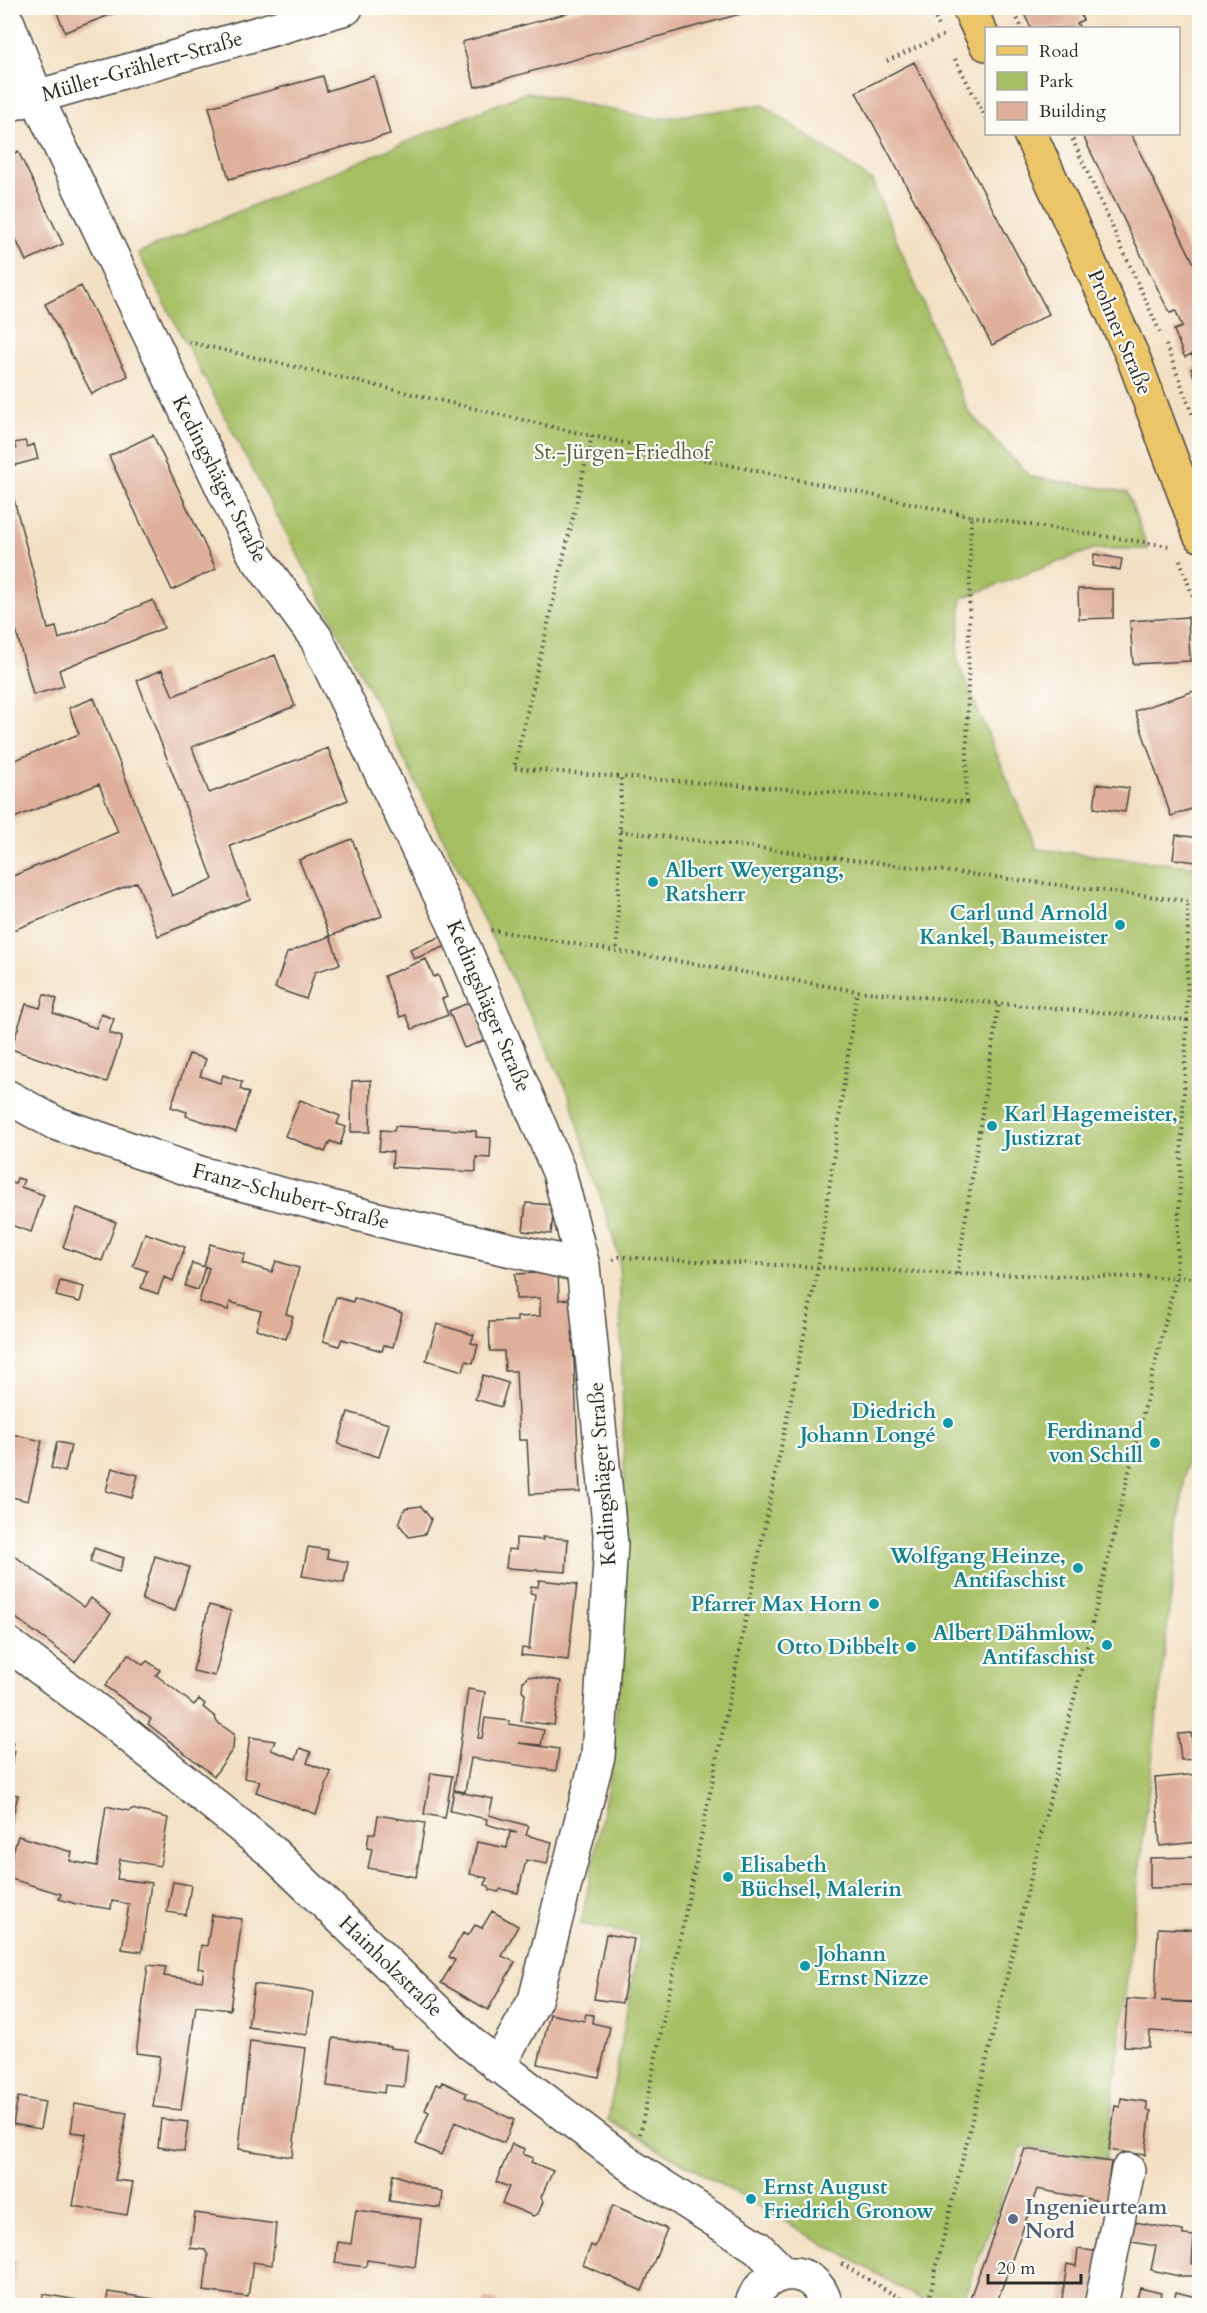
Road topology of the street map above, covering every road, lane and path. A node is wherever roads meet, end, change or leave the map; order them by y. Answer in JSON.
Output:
{"nodes":[{"id":1,"x":346,"y":8,"type":"edge"},
{"id":2,"x":969,"y":8,"type":"edge"},
{"id":3,"x":1012,"y":8,"type":"edge"},
{"id":4,"x":8,"y":23,"type":"edge"},
{"id":5,"x":1022,"y":27,"type":"edge"},
{"id":6,"x":944,"y":35,"type":"dead end"},
{"id":7,"x":985,"y":40,"type":"edge"},
{"id":8,"x":887,"y":62,"type":"dead end"},
{"id":9,"x":22,"y":100,"type":"edge"},
{"id":10,"x":1030,"y":135,"type":"edge"},
{"id":11,"x":148,"y":333,"type":"junction"},
{"id":12,"x":592,"y":436,"type":"junction"},
{"id":13,"x":971,"y":516,"type":"junction"},
{"id":14,"x":1188,"y":541,"type":"edge"},
{"id":15,"x":621,"y":777,"type":"junction"},
{"id":16,"x":620,"y":831,"type":"junction"},
{"id":17,"x":454,"y":924,"type":"junction"},
{"id":18,"x":617,"y":952,"type":"junction"},
{"id":19,"x":857,"y":991,"type":"junction"},
{"id":20,"x":999,"y":1003,"type":"junction"},
{"id":21,"x":1187,"y":1020,"type":"junction"},
{"id":22,"x":8,"y":1097,"type":"edge"},
{"id":23,"x":583,"y":1266,"type":"junction"},
{"id":24,"x":818,"y":1267,"type":"junction"},
{"id":25,"x":957,"y":1274,"type":"junction"},
{"id":26,"x":1176,"y":1278,"type":"junction"},
{"id":27,"x":1200,"y":1278,"type":"edge"},
{"id":28,"x":8,"y":1644,"type":"edge"},
{"id":29,"x":498,"y":2066,"type":"junction"},
{"id":30,"x":634,"y":2168,"type":"junction"},
{"id":31,"x":1128,"y":2170,"type":"dead end"},
{"id":32,"x":784,"y":2274,"type":"junction"},
{"id":33,"x":751,"y":2306,"type":"edge"},
{"id":34,"x":826,"y":2306,"type":"edge"},
{"id":35,"x":927,"y":2306,"type":"edge"},
{"id":36,"x":1101,"y":2306,"type":"edge"}],
"edges":[{"from":1,"to":9,"type":"street","name":"Müller-Grählert-Straße"},
{"from":2,"to":7,"type":"main road"},
{"from":3,"to":5,"type":"path"},
{"from":4,"to":9,"type":"street","name":"Kedingshäger Straße"},
{"from":6,"to":8,"type":"path"},
{"from":9,"to":11,"type":"street","name":"Kedingshäger Straße"},
{"from":10,"to":14,"type":"main road","name":"Prohner Straße"},
{"from":11,"to":12,"type":"path"},
{"from":11,"to":17,"type":"street","name":"Kedingshäger Straße"},
{"from":12,"to":13,"type":"path"},
{"from":12,"to":15,"type":"path"},
{"from":13,"to":14,"type":"path"},
{"from":13,"to":15,"type":"path"},
{"from":15,"to":16,"type":"path"},
{"from":16,"to":18,"type":"path"},
{"from":16,"to":21,"type":"path"},
{"from":17,"to":18,"type":"path"},
{"from":17,"to":23,"type":"street","name":"Kedingshäger Straße"},
{"from":18,"to":19,"type":"path"},
{"from":19,"to":20,"type":"path"},
{"from":19,"to":24,"type":"path"},
{"from":20,"to":21,"type":"path"},
{"from":20,"to":25,"type":"path"},
{"from":21,"to":26,"type":"path"},
{"from":22,"to":23,"type":"street","name":"Franz-Schubert-Straße"},
{"from":23,"to":24,"type":"path"},
{"from":23,"to":29,"type":"street","name":"Kedingshäger Straße"},
{"from":24,"to":25,"type":"path"},
{"from":24,"to":30,"type":"path"},
{"from":25,"to":26,"type":"path"},
{"from":26,"to":27,"type":"path"},
{"from":26,"to":35,"type":"path"},
{"from":28,"to":29,"type":"street","name":"Hainholzstraße"},
{"from":29,"to":30,"type":"street","name":"Hainholzstraße"},
{"from":30,"to":32,"type":"street","name":"Hainholzstraße"},
{"from":31,"to":36,"type":"street"},
{"from":32,"to":33,"type":"street"},
{"from":32,"to":34,"type":"street"}]}
